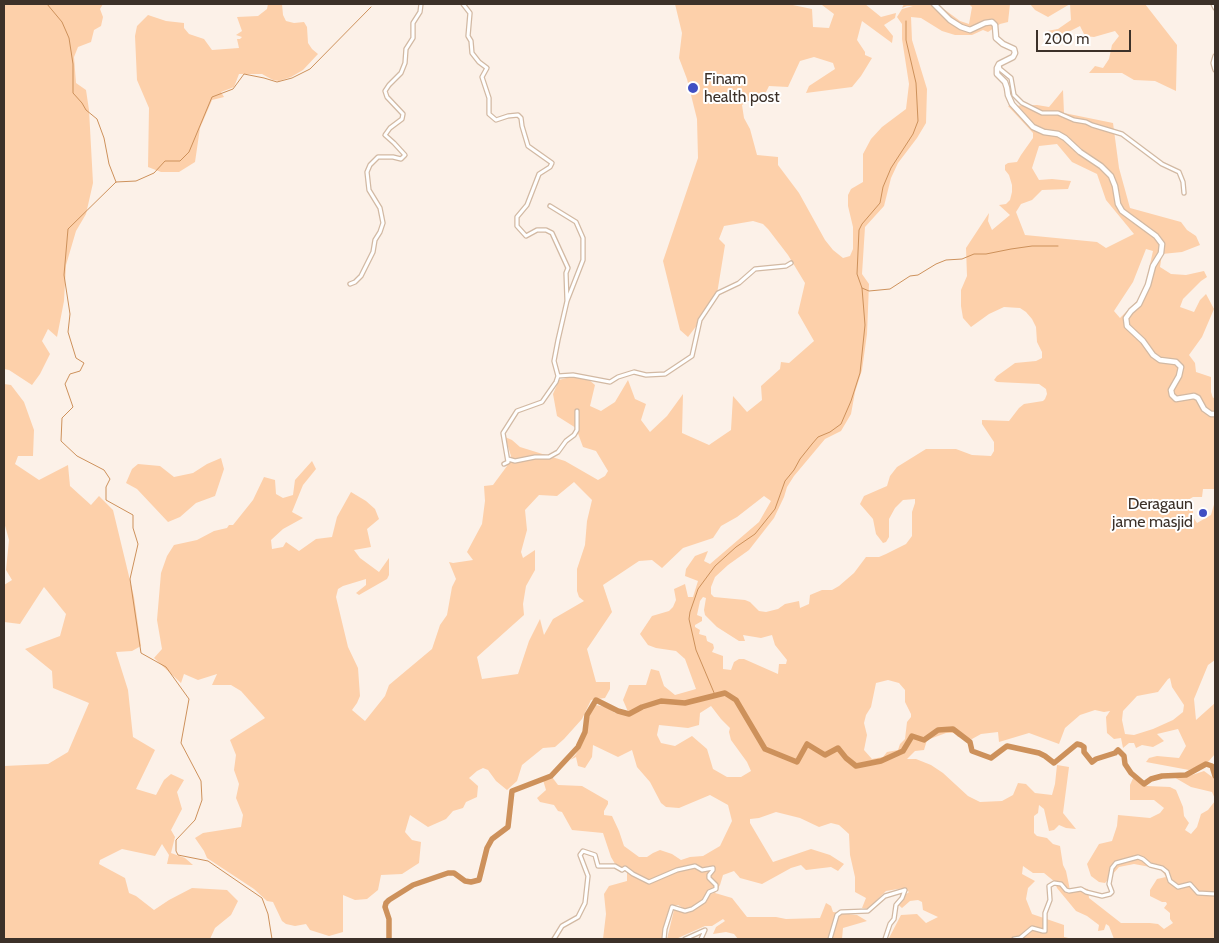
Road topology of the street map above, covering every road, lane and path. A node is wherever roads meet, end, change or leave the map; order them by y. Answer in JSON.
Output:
{"nodes":[{"id":1,"x":421,"y":4,"type":"edge"},
{"id":2,"x":463,"y":4,"type":"edge"},
{"id":3,"x":934,"y":4,"type":"edge"},
{"id":4,"x":1213,"y":4,"type":"edge"},
{"id":5,"x":1215,"y":8,"type":"edge"},
{"id":6,"x":1215,"y":56,"type":"edge"},
{"id":7,"x":999,"y":64,"type":"junction"},
{"id":8,"x":1215,"y":70,"type":"edge"},
{"id":9,"x":1184,"y":193,"type":"dead end"},
{"id":10,"x":550,"y":206,"type":"dead end"},
{"id":11,"x":791,"y":263,"type":"dead end"},
{"id":12,"x":350,"y":284,"type":"dead end"},
{"id":13,"x":567,"y":301,"type":"junction"},
{"id":14,"x":558,"y":376,"type":"junction"},
{"id":15,"x":577,"y":411,"type":"dead end"},
{"id":16,"x":1215,"y":414,"type":"edge"},
{"id":17,"x":508,"y":459,"type":"junction"},
{"id":18,"x":504,"y":464,"type":"dead end"},
{"id":19,"x":1215,"y":894,"type":"edge"},
{"id":20,"x":554,"y":939,"type":"edge"},
{"id":21,"x":664,"y":939,"type":"edge"},
{"id":22,"x":685,"y":939,"type":"edge"},
{"id":23,"x":701,"y":939,"type":"edge"},
{"id":24,"x":830,"y":939,"type":"edge"},
{"id":25,"x":885,"y":939,"type":"edge"},
{"id":26,"x":1014,"y":939,"type":"edge"}],
"edges":[{"from":1,"to":12,"type":"street"},
{"from":2,"to":13,"type":"street"},
{"from":3,"to":7,"type":"main road"},
{"from":4,"to":5,"type":"street"},
{"from":6,"to":8,"type":"street"},
{"from":7,"to":9,"type":"street"},
{"from":7,"to":16,"type":"main road"},
{"from":10,"to":13,"type":"street"},
{"from":11,"to":14,"type":"street"},
{"from":13,"to":14,"type":"street"},
{"from":14,"to":17,"type":"street"},
{"from":15,"to":17,"type":"street"},
{"from":17,"to":18,"type":"street"},
{"from":19,"to":26,"type":"street"},
{"from":20,"to":21,"type":"street"},
{"from":22,"to":23,"type":"street"},
{"from":24,"to":25,"type":"street"}]}
